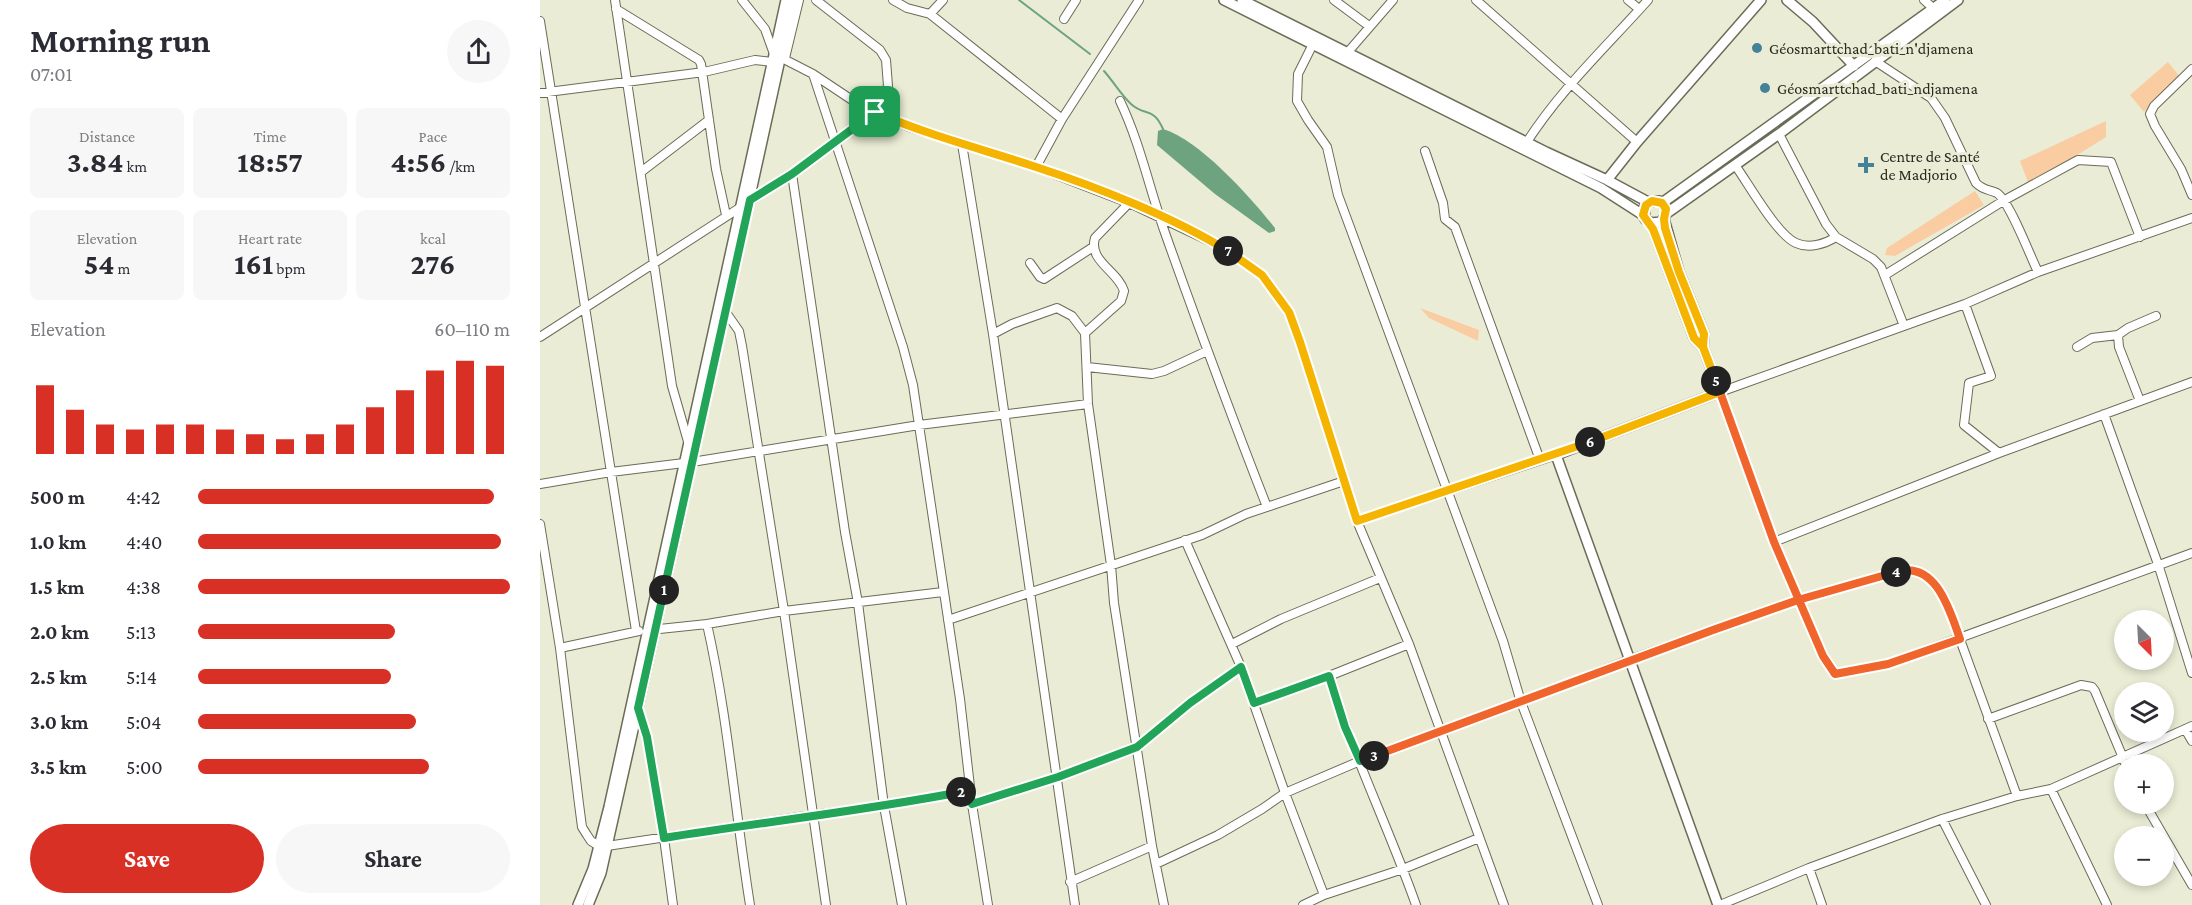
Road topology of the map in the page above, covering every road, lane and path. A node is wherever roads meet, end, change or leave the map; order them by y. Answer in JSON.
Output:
{"nodes":[{"id":1,"x":615,"y":0,"type":"edge"},
{"id":2,"x":742,"y":0,"type":"edge"},
{"id":3,"x":786,"y":0,"type":"edge"},
{"id":4,"x":793,"y":0,"type":"edge"},
{"id":5,"x":799,"y":0,"type":"edge"},
{"id":6,"x":816,"y":0,"type":"edge"},
{"id":7,"x":893,"y":0,"type":"edge"},
{"id":8,"x":943,"y":0,"type":"edge"},
{"id":9,"x":1076,"y":0,"type":"edge"},
{"id":10,"x":1138,"y":0,"type":"edge"},
{"id":11,"x":1224,"y":0,"type":"edge"},
{"id":12,"x":1242,"y":0,"type":"edge"},
{"id":13,"x":1334,"y":0,"type":"edge"},
{"id":14,"x":1393,"y":0,"type":"edge"},
{"id":15,"x":1476,"y":0,"type":"edge"},
{"id":16,"x":1628,"y":0,"type":"edge"},
{"id":17,"x":1648,"y":0,"type":"edge"},
{"id":18,"x":1761,"y":0,"type":"edge"},
{"id":19,"x":1787,"y":0,"type":"edge"},
{"id":20,"x":1924,"y":0,"type":"edge"},
{"id":21,"x":1945,"y":0,"type":"edge"},
{"id":22,"x":1958,"y":0,"type":"edge"},
{"id":23,"x":1933,"y":8,"type":"junction"},
{"id":24,"x":616,"y":9,"type":"junction"},
{"id":25,"x":1640,"y":9,"type":"junction"},
{"id":26,"x":930,"y":14,"type":"junction"},
{"id":27,"x":1064,"y":19,"type":"dead end"},
{"id":28,"x":540,"y":21,"type":"edge"},
{"id":29,"x":1369,"y":26,"type":"junction"},
{"id":30,"x":1313,"y":44,"type":"junction"},
{"id":31,"x":1347,"y":52,"type":"junction"},
{"id":32,"x":778,"y":58,"type":"junction"},
{"id":33,"x":1875,"y":61,"type":"junction"},
{"id":34,"x":1854,"y":66,"type":"junction"},
{"id":35,"x":2192,"y":69,"type":"edge"},
{"id":36,"x":704,"y":72,"type":"junction"},
{"id":37,"x":813,"y":74,"type":"junction"},
{"id":38,"x":628,"y":81,"type":"junction"},
{"id":39,"x":1573,"y":83,"type":"junction"},
{"id":40,"x":550,"y":91,"type":"junction"},
{"id":41,"x":540,"y":93,"type":"edge"},
{"id":42,"x":1120,"y":101,"type":"dead end"},
{"id":43,"x":875,"y":112,"type":"junction"},
{"id":44,"x":1062,"y":119,"type":"junction"},
{"id":45,"x":709,"y":120,"type":"junction"},
{"id":46,"x":1779,"y":134,"type":"junction"},
{"id":47,"x":836,"y":141,"type":"junction"},
{"id":48,"x":1637,"y":142,"type":"junction"},
{"id":49,"x":962,"y":144,"type":"junction"},
{"id":50,"x":1525,"y":145,"type":"junction"},
{"id":51,"x":1425,"y":151,"type":"dead end"},
{"id":52,"x":1735,"y":165,"type":"junction"},
{"id":53,"x":1036,"y":167,"type":"junction"},
{"id":54,"x":641,"y":172,"type":"junction"},
{"id":55,"x":792,"y":174,"type":"junction"},
{"id":56,"x":1606,"y":180,"type":"junction"},
{"id":57,"x":2192,"y":195,"type":"edge"},
{"id":58,"x":750,"y":200,"type":"junction"},
{"id":59,"x":2003,"y":201,"type":"junction"},
{"id":60,"x":1648,"y":202,"type":"junction"},
{"id":61,"x":1129,"y":203,"type":"junction"},
{"id":62,"x":1662,"y":203,"type":"junction"},
{"id":63,"x":741,"y":206,"type":"junction"},
{"id":64,"x":1643,"y":215,"type":"junction"},
{"id":65,"x":726,"y":216,"type":"junction"},
{"id":66,"x":1159,"y":216,"type":"junction"},
{"id":67,"x":1665,"y":216,"type":"junction"},
{"id":68,"x":2192,"y":218,"type":"edge"},
{"id":69,"x":1651,"y":223,"type":"junction"},
{"id":70,"x":1836,"y":237,"type":"junction"},
{"id":71,"x":2140,"y":237,"type":"junction"},
{"id":72,"x":1093,"y":247,"type":"junction"},
{"id":73,"x":654,"y":261,"type":"junction"},
{"id":74,"x":1030,"y":263,"type":"dead end"},
{"id":75,"x":2038,"y":272,"type":"junction"},
{"id":76,"x":1885,"y":274,"type":"junction"},
{"id":77,"x":1965,"y":304,"type":"junction"},
{"id":78,"x":585,"y":307,"type":"junction"},
{"id":79,"x":725,"y":311,"type":"junction"},
{"id":80,"x":2156,"y":316,"type":"dead end"},
{"id":81,"x":1904,"y":326,"type":"junction"},
{"id":82,"x":1085,"y":333,"type":"junction"},
{"id":83,"x":993,"y":334,"type":"junction"},
{"id":84,"x":2118,"y":335,"type":"junction"},
{"id":85,"x":540,"y":337,"type":"edge"},
{"id":86,"x":1703,"y":347,"type":"junction"},
{"id":87,"x":2077,"y":347,"type":"dead end"},
{"id":88,"x":1207,"y":351,"type":"junction"},
{"id":89,"x":1087,"y":367,"type":"junction"},
{"id":90,"x":2192,"y":382,"type":"edge"},
{"id":91,"x":1720,"y":392,"type":"junction"},
{"id":92,"x":2139,"y":401,"type":"junction"},
{"id":93,"x":1088,"y":404,"type":"junction"},
{"id":94,"x":2104,"y":414,"type":"junction"},
{"id":95,"x":1005,"y":415,"type":"junction"},
{"id":96,"x":920,"y":425,"type":"junction"},
{"id":97,"x":832,"y":439,"type":"junction"},
{"id":98,"x":689,"y":445,"type":"junction"},
{"id":99,"x":758,"y":451,"type":"junction"},
{"id":100,"x":1999,"y":453,"type":"junction"},
{"id":101,"x":1556,"y":455,"type":"junction"},
{"id":102,"x":1540,"y":460,"type":"junction"},
{"id":103,"x":688,"y":463,"type":"junction"},
{"id":104,"x":611,"y":472,"type":"junction"},
{"id":105,"x":1344,"y":481,"type":"junction"},
{"id":106,"x":540,"y":484,"type":"edge"},
{"id":107,"x":1448,"y":491,"type":"junction"},
{"id":108,"x":1267,"y":507,"type":"junction"},
{"id":109,"x":1357,"y":521,"type":"junction"},
{"id":110,"x":540,"y":524,"type":"edge"},
{"id":111,"x":1185,"y":540,"type":"junction"},
{"id":112,"x":1774,"y":542,"type":"junction"},
{"id":113,"x":2192,"y":554,"type":"edge"},
{"id":114,"x":1111,"y":565,"type":"junction"},
{"id":115,"x":2159,"y":567,"type":"junction"},
{"id":116,"x":1380,"y":578,"type":"junction"},
{"id":117,"x":943,"y":591,"type":"junction"},
{"id":118,"x":1031,"y":593,"type":"junction"},
{"id":119,"x":1798,"y":600,"type":"junction"},
{"id":120,"x":858,"y":603,"type":"junction"},
{"id":121,"x":784,"y":611,"type":"junction"},
{"id":122,"x":948,"y":620,"type":"junction"},
{"id":123,"x":707,"y":624,"type":"junction"},
{"id":124,"x":651,"y":630,"type":"junction"},
{"id":125,"x":636,"y":631,"type":"junction"},
{"id":126,"x":1960,"y":639,"type":"junction"},
{"id":127,"x":1232,"y":644,"type":"junction"},
{"id":128,"x":1408,"y":644,"type":"junction"},
{"id":129,"x":560,"y":648,"type":"junction"},
{"id":130,"x":2189,"y":657,"type":"edge"},
{"id":131,"x":1629,"y":660,"type":"junction"},
{"id":132,"x":1241,"y":667,"type":"junction"},
{"id":133,"x":2192,"y":673,"type":"edge"},
{"id":134,"x":1329,"y":676,"type":"junction"},
{"id":135,"x":1521,"y":702,"type":"junction"},
{"id":136,"x":1254,"y":703,"type":"junction"},
{"id":137,"x":638,"y":708,"type":"junction"},
{"id":138,"x":1988,"y":719,"type":"junction"},
{"id":139,"x":2188,"y":727,"type":"edge"},
{"id":140,"x":1440,"y":732,"type":"junction"},
{"id":141,"x":2192,"y":741,"type":"edge"},
{"id":142,"x":1137,"y":747,"type":"junction"},
{"id":143,"x":2121,"y":754,"type":"edge"},
{"id":144,"x":2137,"y":754,"type":"edge"},
{"id":145,"x":1360,"y":761,"type":"junction"},
{"id":146,"x":2114,"y":765,"type":"edge"},
{"id":147,"x":1058,"y":777,"type":"junction"},
{"id":148,"x":2051,"y":789,"type":"junction"},
{"id":149,"x":970,"y":790,"type":"junction"},
{"id":150,"x":1285,"y":793,"type":"junction"},
{"id":151,"x":2017,"y":796,"type":"junction"},
{"id":152,"x":972,"y":804,"type":"junction"},
{"id":153,"x":885,"y":806,"type":"junction"},
{"id":154,"x":2151,"y":814,"type":"edge"},
{"id":155,"x":812,"y":815,"type":"junction"},
{"id":156,"x":1942,"y":819,"type":"junction"},
{"id":157,"x":737,"y":826,"type":"junction"},
{"id":158,"x":664,"y":838,"type":"junction"},
{"id":159,"x":1479,"y":838,"type":"junction"},
{"id":160,"x":603,"y":846,"type":"junction"},
{"id":161,"x":1152,"y":846,"type":"junction"},
{"id":162,"x":1156,"y":864,"type":"junction"},
{"id":163,"x":1809,"y":868,"type":"junction"},
{"id":164,"x":1403,"y":869,"type":"junction"},
{"id":165,"x":1070,"y":882,"type":"junction"},
{"id":166,"x":2192,"y":885,"type":"edge"},
{"id":167,"x":593,"y":894,"type":"junction"},
{"id":168,"x":1324,"y":895,"type":"junction"},
{"id":169,"x":578,"y":905,"type":"edge"},
{"id":170,"x":588,"y":905,"type":"edge"},
{"id":171,"x":594,"y":905,"type":"edge"},
{"id":172,"x":673,"y":905,"type":"edge"},
{"id":173,"x":750,"y":905,"type":"edge"},
{"id":174,"x":826,"y":905,"type":"edge"},
{"id":175,"x":902,"y":905,"type":"edge"},
{"id":176,"x":988,"y":905,"type":"edge"},
{"id":177,"x":1075,"y":905,"type":"edge"},
{"id":178,"x":1164,"y":905,"type":"edge"},
{"id":179,"x":1303,"y":905,"type":"edge"},
{"id":180,"x":1416,"y":905,"type":"edge"},
{"id":181,"x":1504,"y":905,"type":"edge"},
{"id":182,"x":1598,"y":905,"type":"edge"},
{"id":183,"x":1719,"y":905,"type":"edge"},
{"id":184,"x":1822,"y":905,"type":"edge"},
{"id":185,"x":1986,"y":905,"type":"edge"},
{"id":186,"x":2107,"y":905,"type":"edge"}],
"edges":[{"from":1,"to":24,"type":"street"},
{"from":2,"to":32,"type":"street"},
{"from":3,"to":32,"type":"street"},
{"from":4,"to":32,"type":"street"},
{"from":5,"to":32,"type":"street"},
{"from":6,"to":43,"type":"street"},
{"from":7,"to":26,"type":"street"},
{"from":8,"to":26,"type":"street"},
{"from":9,"to":27,"type":"street"},
{"from":10,"to":44,"type":"street"},
{"from":11,"to":30,"type":"street"},
{"from":12,"to":31,"type":"street"},
{"from":13,"to":29,"type":"street"},
{"from":14,"to":29,"type":"street"},
{"from":15,"to":39,"type":"street"},
{"from":16,"to":25,"type":"street"},
{"from":17,"to":25,"type":"street"},
{"from":18,"to":48,"type":"street"},
{"from":19,"to":34,"type":"street"},
{"from":20,"to":23,"type":"street"},
{"from":21,"to":23,"type":"street"},
{"from":22,"to":33,"type":"street"},
{"from":23,"to":34,"type":"street"},
{"from":24,"to":36,"type":"street"},
{"from":24,"to":38,"type":"street"},
{"from":25,"to":39,"type":"street"},
{"from":26,"to":44,"type":"street"},
{"from":28,"to":40,"type":"street"},
{"from":29,"to":31,"type":"street"},
{"from":30,"to":50,"type":"street"},
{"from":30,"to":107,"type":"street"},
{"from":31,"to":50,"type":"street"},
{"from":32,"to":36,"type":"street"},
{"from":32,"to":37,"type":"street"},
{"from":32,"to":58,"type":"street"},
{"from":32,"to":63,"type":"street"},
{"from":33,"to":46,"type":"street"},
{"from":33,"to":59,"type":"street"},
{"from":34,"to":62,"type":"street"},
{"from":35,"to":57,"type":"street"},
{"from":36,"to":38,"type":"street"},
{"from":36,"to":45,"type":"street"},
{"from":37,"to":43,"type":"street"},
{"from":37,"to":47,"type":"street"},
{"from":38,"to":40,"type":"street"},
{"from":38,"to":54,"type":"street"},
{"from":39,"to":48,"type":"street"},
{"from":39,"to":50,"type":"street"},
{"from":40,"to":41,"type":"street"},
{"from":40,"to":78,"type":"street"},
{"from":42,"to":66,"type":"street"},
{"from":43,"to":47,"type":"street"},
{"from":43,"to":49,"type":"street"},
{"from":44,"to":53,"type":"street"},
{"from":45,"to":54,"type":"street"},
{"from":45,"to":65,"type":"street"},
{"from":46,"to":52,"type":"street"},
{"from":46,"to":70,"type":"street"},
{"from":47,"to":55,"type":"street"},
{"from":47,"to":96,"type":"street"},
{"from":48,"to":56,"type":"street"},
{"from":49,"to":53,"type":"street"},
{"from":49,"to":83,"type":"street"},
{"from":50,"to":56,"type":"street"},
{"from":50,"to":64,"type":"street"},
{"from":51,"to":102,"type":"street"},
{"from":52,"to":67,"type":"street"},
{"from":52,"to":70,"type":"street"},
{"from":53,"to":61,"type":"street"},
{"from":54,"to":73,"type":"street"},
{"from":55,"to":58,"type":"street"},
{"from":55,"to":97,"type":"street"},
{"from":56,"to":60,"type":"street"},
{"from":58,"to":63,"type":"street"},
{"from":58,"to":79,"type":"street"},
{"from":59,"to":71,"type":"street"},
{"from":59,"to":75,"type":"street"},
{"from":59,"to":76,"type":"street"},
{"from":60,"to":62,"type":"street"},
{"from":60,"to":64,"type":"street"},
{"from":61,"to":66,"type":"street"},
{"from":61,"to":72,"type":"street"},
{"from":62,"to":67,"type":"street"},
{"from":63,"to":65,"type":"street"},
{"from":63,"to":98,"type":"street"},
{"from":64,"to":69,"type":"street"},
{"from":65,"to":73,"type":"street"},
{"from":66,"to":88,"type":"street"},
{"from":66,"to":105,"type":"street"},
{"from":67,"to":69,"type":"street"},
{"from":67,"to":86,"type":"street"},
{"from":68,"to":71,"type":"street"},
{"from":69,"to":86,"type":"street"},
{"from":70,"to":76,"type":"street"},
{"from":71,"to":75,"type":"street"},
{"from":72,"to":74,"type":"street"},
{"from":72,"to":82,"type":"street"},
{"from":73,"to":78,"type":"street"},
{"from":73,"to":98,"type":"street"},
{"from":75,"to":77,"type":"street"},
{"from":76,"to":81,"type":"street"},
{"from":77,"to":81,"type":"street"},
{"from":77,"to":100,"type":"street"},
{"from":78,"to":85,"type":"street"},
{"from":78,"to":104,"type":"street"},
{"from":79,"to":99,"type":"street"},
{"from":79,"to":103,"type":"street"},
{"from":80,"to":84,"type":"street"},
{"from":81,"to":91,"type":"street"},
{"from":82,"to":83,"type":"street"},
{"from":82,"to":89,"type":"street"},
{"from":83,"to":95,"type":"street"},
{"from":84,"to":87,"type":"street"},
{"from":84,"to":92,"type":"street"},
{"from":86,"to":91,"type":"street"},
{"from":88,"to":89,"type":"street"},
{"from":88,"to":108,"type":"street"},
{"from":89,"to":93,"type":"street"},
{"from":90,"to":92,"type":"street"},
{"from":91,"to":101,"type":"street"},
{"from":91,"to":112,"type":"street"},
{"from":92,"to":94,"type":"street"},
{"from":93,"to":95,"type":"street"},
{"from":93,"to":114,"type":"street"},
{"from":94,"to":100,"type":"street"},
{"from":94,"to":115,"type":"street"},
{"from":95,"to":96,"type":"street"},
{"from":95,"to":118,"type":"street"},
{"from":96,"to":97,"type":"street"},
{"from":96,"to":117,"type":"street"},
{"from":97,"to":99,"type":"street"},
{"from":97,"to":120,"type":"street"},
{"from":98,"to":103,"type":"street"},
{"from":99,"to":103,"type":"street"},
{"from":99,"to":121,"type":"street"},
{"from":100,"to":112,"type":"street"},
{"from":101,"to":102,"type":"street"},
{"from":101,"to":131,"type":"street"},
{"from":102,"to":107,"type":"street"},
{"from":103,"to":104,"type":"street"},
{"from":103,"to":124,"type":"street"},
{"from":104,"to":106,"type":"street"},
{"from":104,"to":125,"type":"street"},
{"from":105,"to":108,"type":"street"},
{"from":105,"to":109,"type":"street"},
{"from":107,"to":109,"type":"street"},
{"from":107,"to":135,"type":"street"},
{"from":108,"to":111,"type":"street"},
{"from":109,"to":116,"type":"street"},
{"from":110,"to":129,"type":"street"},
{"from":111,"to":114,"type":"street"},
{"from":111,"to":127,"type":"street"},
{"from":112,"to":119,"type":"street"},
{"from":113,"to":115,"type":"street"},
{"from":114,"to":118,"type":"street"},
{"from":114,"to":142,"type":"street"},
{"from":115,"to":126,"type":"street"},
{"from":115,"to":130,"type":"street"},
{"from":116,"to":127,"type":"street"},
{"from":116,"to":128,"type":"street"},
{"from":117,"to":120,"type":"street"},
{"from":117,"to":122,"type":"street"},
{"from":118,"to":122,"type":"street"},
{"from":118,"to":147,"type":"street"},
{"from":119,"to":126,"type":"street"},
{"from":119,"to":126,"type":"street"},
{"from":119,"to":131,"type":"street"},
{"from":120,"to":121,"type":"street"},
{"from":120,"to":153,"type":"street"},
{"from":121,"to":123,"type":"street"},
{"from":121,"to":155,"type":"street"},
{"from":122,"to":149,"type":"street"},
{"from":123,"to":124,"type":"street"},
{"from":123,"to":157,"type":"street"},
{"from":124,"to":125,"type":"street"},
{"from":124,"to":137,"type":"street"},
{"from":124,"to":160,"type":"street"},
{"from":125,"to":129,"type":"street"},
{"from":126,"to":138,"type":"street"},
{"from":127,"to":132,"type":"street"},
{"from":128,"to":134,"type":"street"},
{"from":128,"to":140,"type":"street"},
{"from":129,"to":160,"type":"street"},
{"from":130,"to":133,"type":"street"},
{"from":131,"to":135,"type":"street"},
{"from":131,"to":183,"type":"street"},
{"from":132,"to":136,"type":"street"},
{"from":132,"to":142,"type":"street"},
{"from":134,"to":136,"type":"street"},
{"from":134,"to":145,"type":"street"},
{"from":135,"to":140,"type":"street"},
{"from":135,"to":182,"type":"street"},
{"from":136,"to":150,"type":"street"},
{"from":137,"to":158,"type":"street"},
{"from":137,"to":160,"type":"street"},
{"from":138,"to":143,"type":"street"},
{"from":138,"to":151,"type":"street"},
{"from":139,"to":141,"type":"street"},
{"from":139,"to":144,"type":"street"},
{"from":140,"to":145,"type":"street"},
{"from":140,"to":159,"type":"street"},
{"from":142,"to":147,"type":"street"},
{"from":142,"to":161,"type":"street"},
{"from":145,"to":150,"type":"street"},
{"from":145,"to":164,"type":"street"},
{"from":146,"to":148,"type":"street"},
{"from":147,"to":152,"type":"street"},
{"from":147,"to":165,"type":"street"},
{"from":148,"to":151,"type":"street"},
{"from":148,"to":186,"type":"street"},
{"from":149,"to":152,"type":"street"},
{"from":149,"to":153,"type":"street"},
{"from":150,"to":162,"type":"street"},
{"from":150,"to":168,"type":"street"},
{"from":151,"to":156,"type":"street"},
{"from":152,"to":176,"type":"street"},
{"from":153,"to":155,"type":"street"},
{"from":153,"to":175,"type":"street"},
{"from":154,"to":166,"type":"street"},
{"from":155,"to":157,"type":"street"},
{"from":155,"to":174,"type":"street"},
{"from":156,"to":163,"type":"street"},
{"from":156,"to":185,"type":"street"},
{"from":157,"to":158,"type":"street"},
{"from":157,"to":173,"type":"street"},
{"from":158,"to":160,"type":"street"},
{"from":158,"to":172,"type":"street"},
{"from":159,"to":164,"type":"street"},
{"from":159,"to":181,"type":"street"},
{"from":160,"to":167,"type":"street"},
{"from":160,"to":169,"type":"street"},
{"from":161,"to":162,"type":"street"},
{"from":161,"to":165,"type":"street"},
{"from":162,"to":178,"type":"street"},
{"from":163,"to":183,"type":"street"},
{"from":163,"to":184,"type":"street"},
{"from":164,"to":168,"type":"street"},
{"from":164,"to":180,"type":"street"},
{"from":165,"to":177,"type":"street"},
{"from":167,"to":170,"type":"street"},
{"from":167,"to":171,"type":"street"},
{"from":168,"to":179,"type":"street"}]}
